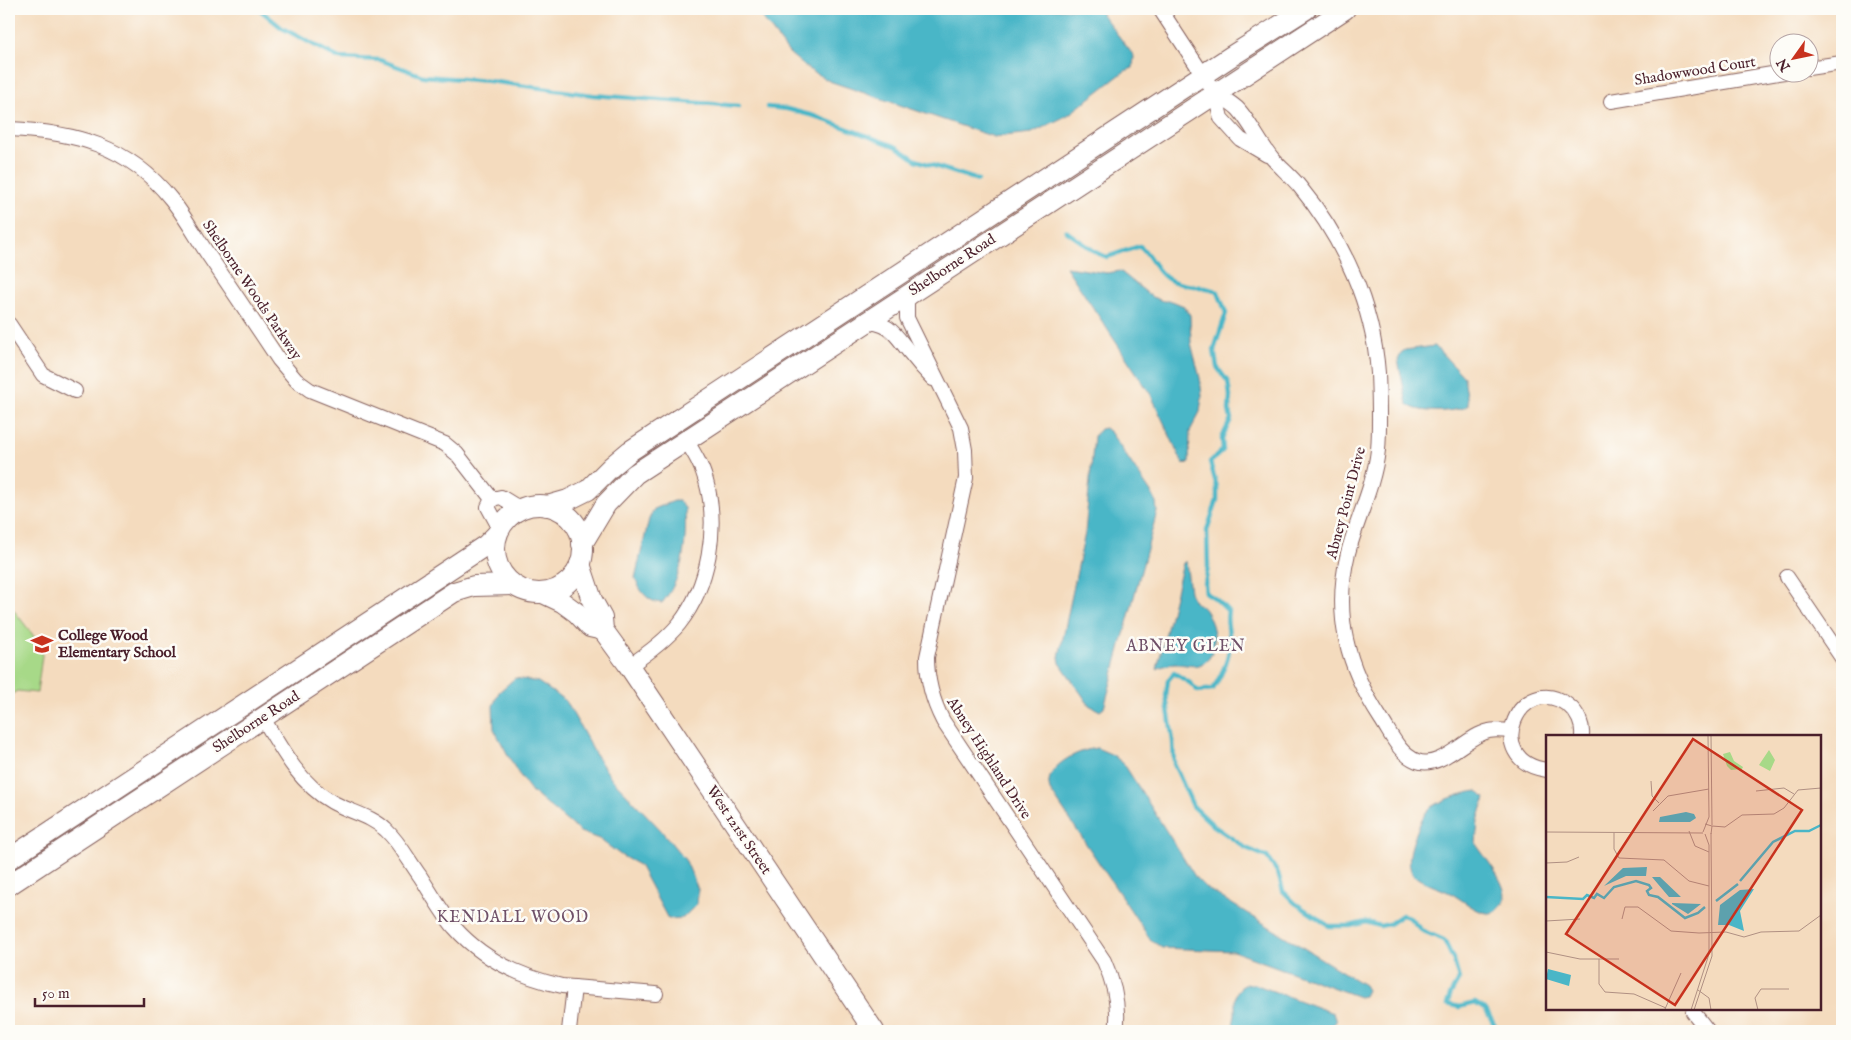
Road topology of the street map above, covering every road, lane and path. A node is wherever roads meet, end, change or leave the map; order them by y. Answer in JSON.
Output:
{"nodes":[{"id":1,"x":1160,"y":9,"type":"edge"},
{"id":2,"x":1306,"y":9,"type":"edge"},
{"id":3,"x":1344,"y":9,"type":"edge"},
{"id":4,"x":1842,"y":63,"type":"edge"},
{"id":5,"x":1818,"y":67,"type":"edge"},
{"id":6,"x":1768,"y":75,"type":"edge"},
{"id":7,"x":1208,"y":83,"type":"junction"},
{"id":8,"x":1611,"y":101,"type":"dead end"},
{"id":9,"x":9,"y":129,"type":"edge"},
{"id":10,"x":912,"y":291,"type":"junction"},
{"id":11,"x":864,"y":322,"type":"junction"},
{"id":12,"x":9,"y":324,"type":"edge"},
{"id":13,"x":75,"y":391,"type":"dead end"},
{"id":14,"x":945,"y":392,"type":"junction"},
{"id":15,"x":686,"y":440,"type":"junction"},
{"id":16,"x":492,"y":499,"type":"junction"},
{"id":17,"x":547,"y":506,"type":"junction"},
{"id":18,"x":522,"y":508,"type":"junction"},
{"id":19,"x":498,"y":532,"type":"junction"},
{"id":20,"x":582,"y":544,"type":"junction"},
{"id":21,"x":580,"y":564,"type":"junction"},
{"id":22,"x":1787,"y":577,"type":"dead end"},
{"id":23,"x":513,"y":585,"type":"junction"},
{"id":24,"x":543,"y":593,"type":"junction"},
{"id":25,"x":603,"y":630,"type":"junction"},
{"id":26,"x":1842,"y":658,"type":"edge"},
{"id":27,"x":629,"y":666,"type":"junction"},
{"id":28,"x":263,"y":718,"type":"junction"},
{"id":29,"x":1511,"y":731,"type":"junction"},
{"id":30,"x":1582,"y":735,"type":"edge"},
{"id":31,"x":1546,"y":770,"type":"edge"},
{"id":32,"x":9,"y":859,"type":"edge"},
{"id":33,"x":9,"y":885,"type":"edge"},
{"id":34,"x":574,"y":987,"type":"junction"},
{"id":35,"x":656,"y":994,"type":"dead end"},
{"id":36,"x":1693,"y":1012,"type":"dead end"},
{"id":37,"x":569,"y":1031,"type":"edge"},
{"id":38,"x":874,"y":1031,"type":"edge"},
{"id":39,"x":1116,"y":1031,"type":"edge"},
{"id":40,"x":1708,"y":1031,"type":"edge"}],
"edges":[{"from":1,"to":7,"type":"street"},
{"from":2,"to":7,"type":"street","name":"Shelborne Road"},
{"from":3,"to":7,"type":"street","name":"Shelborne Road"},
{"from":4,"to":5,"type":"street"},
{"from":6,"to":8,"type":"street","name":"Shadowwood Court"},
{"from":7,"to":10,"type":"street","name":"Shelborne Road"},
{"from":7,"to":17,"type":"street","name":"Shelborne Road"},
{"from":7,"to":29,"type":"street","name":"Abney Point Drive"},
{"from":9,"to":16,"type":"street","name":"Shelborne Woods Parkway"},
{"from":10,"to":11,"type":"street","name":"Shelborne Road"},
{"from":10,"to":14,"type":"street","name":"Abney Highland Drive"},
{"from":11,"to":14,"type":"street","name":"Abney Highland Drive"},
{"from":11,"to":15,"type":"street","name":"Shelborne Road"},
{"from":12,"to":13,"type":"street"},
{"from":14,"to":39,"type":"street","name":"Abney Highland Drive"},
{"from":15,"to":20,"type":"street","name":"Shelborne Road"},
{"from":15,"to":27,"type":"street"},
{"from":16,"to":18,"type":"street"},
{"from":16,"to":19,"type":"street","name":"Shelborne Woods Parkway"},
{"from":17,"to":18,"type":"street"},
{"from":17,"to":20,"type":"street"},
{"from":18,"to":19,"type":"street"},
{"from":19,"to":23,"type":"street"},
{"from":19,"to":32,"type":"street","name":"Shelborne Road"},
{"from":20,"to":21,"type":"street"},
{"from":21,"to":24,"type":"street"},
{"from":21,"to":25,"type":"street","name":"West 121st Street"},
{"from":22,"to":26,"type":"street"},
{"from":23,"to":24,"type":"street"},
{"from":23,"to":28,"type":"street","name":"Shelborne Road"},
{"from":24,"to":25,"type":"street","name":"West 121st Street"},
{"from":25,"to":27,"type":"street","name":"West 121st Street"},
{"from":27,"to":38,"type":"street","name":"West 121st Street"},
{"from":28,"to":33,"type":"street","name":"Shelborne Road"},
{"from":28,"to":34,"type":"street"},
{"from":29,"to":30,"type":"street"},
{"from":29,"to":31,"type":"street"},
{"from":34,"to":35,"type":"street"},
{"from":34,"to":37,"type":"street"},
{"from":36,"to":40,"type":"street"}]}
